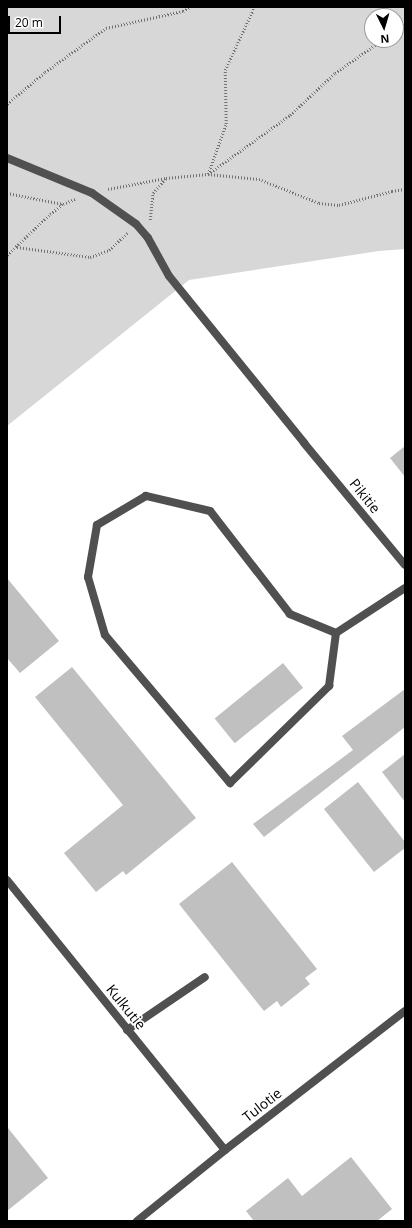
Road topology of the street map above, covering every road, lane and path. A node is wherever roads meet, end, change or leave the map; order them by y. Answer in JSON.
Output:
{"nodes":[{"id":1,"x":190,"y":7,"type":"edge"},
{"id":2,"x":252,"y":7,"type":"edge"},
{"id":3,"x":371,"y":48,"type":"edge"},
{"id":4,"x":7,"y":104,"type":"edge"},
{"id":5,"x":7,"y":158,"type":"edge"},
{"id":6,"x":208,"y":174,"type":"junction"},
{"id":7,"x":166,"y":178,"type":"junction"},
{"id":8,"x":405,"y":189,"type":"edge"},
{"id":9,"x":7,"y":193,"type":"edge"},
{"id":10,"x":92,"y":193,"type":"junction"},
{"id":11,"x":63,"y":204,"type":"junction"},
{"id":12,"x":136,"y":224,"type":"junction"},
{"id":13,"x":148,"y":238,"type":"junction"},
{"id":14,"x":17,"y":247,"type":"junction"},
{"id":15,"x":7,"y":255,"type":"edge"},
{"id":16,"x":405,"y":565,"type":"edge"},
{"id":17,"x":405,"y":588,"type":"edge"},
{"id":18,"x":336,"y":632,"type":"junction"},
{"id":19,"x":7,"y":880,"type":"edge"},
{"id":20,"x":205,"y":977,"type":"dead end"},
{"id":21,"x":405,"y":1011,"type":"edge"},
{"id":22,"x":127,"y":1030,"type":"junction"},
{"id":23,"x":225,"y":1150,"type":"junction"},
{"id":24,"x":137,"y":1221,"type":"edge"}],
"edges":[{"from":1,"to":4,"type":"path"},
{"from":2,"to":6,"type":"path"},
{"from":3,"to":6,"type":"path"},
{"from":5,"to":10,"type":"street","name":"Pikitie"},
{"from":6,"to":7,"type":"path"},
{"from":6,"to":8,"type":"path"},
{"from":7,"to":10,"type":"path"},
{"from":7,"to":13,"type":"path"},
{"from":9,"to":11,"type":"path"},
{"from":10,"to":11,"type":"path"},
{"from":10,"to":12,"type":"street","name":"Pikitie"},
{"from":11,"to":14,"type":"path"},
{"from":12,"to":13,"type":"street","name":"Pikitie"},
{"from":12,"to":14,"type":"path"},
{"from":13,"to":16,"type":"street","name":"Pikitie"},
{"from":14,"to":15,"type":"path"},
{"from":17,"to":18,"type":"street"},
{"from":18,"to":18,"type":"street"},
{"from":19,"to":22,"type":"street","name":"Kulkutie"},
{"from":20,"to":22,"type":"street"},
{"from":21,"to":23,"type":"street","name":"Tulotie"},
{"from":22,"to":23,"type":"street","name":"Kulkutie"},
{"from":23,"to":24,"type":"street","name":"Tulotie"}]}
